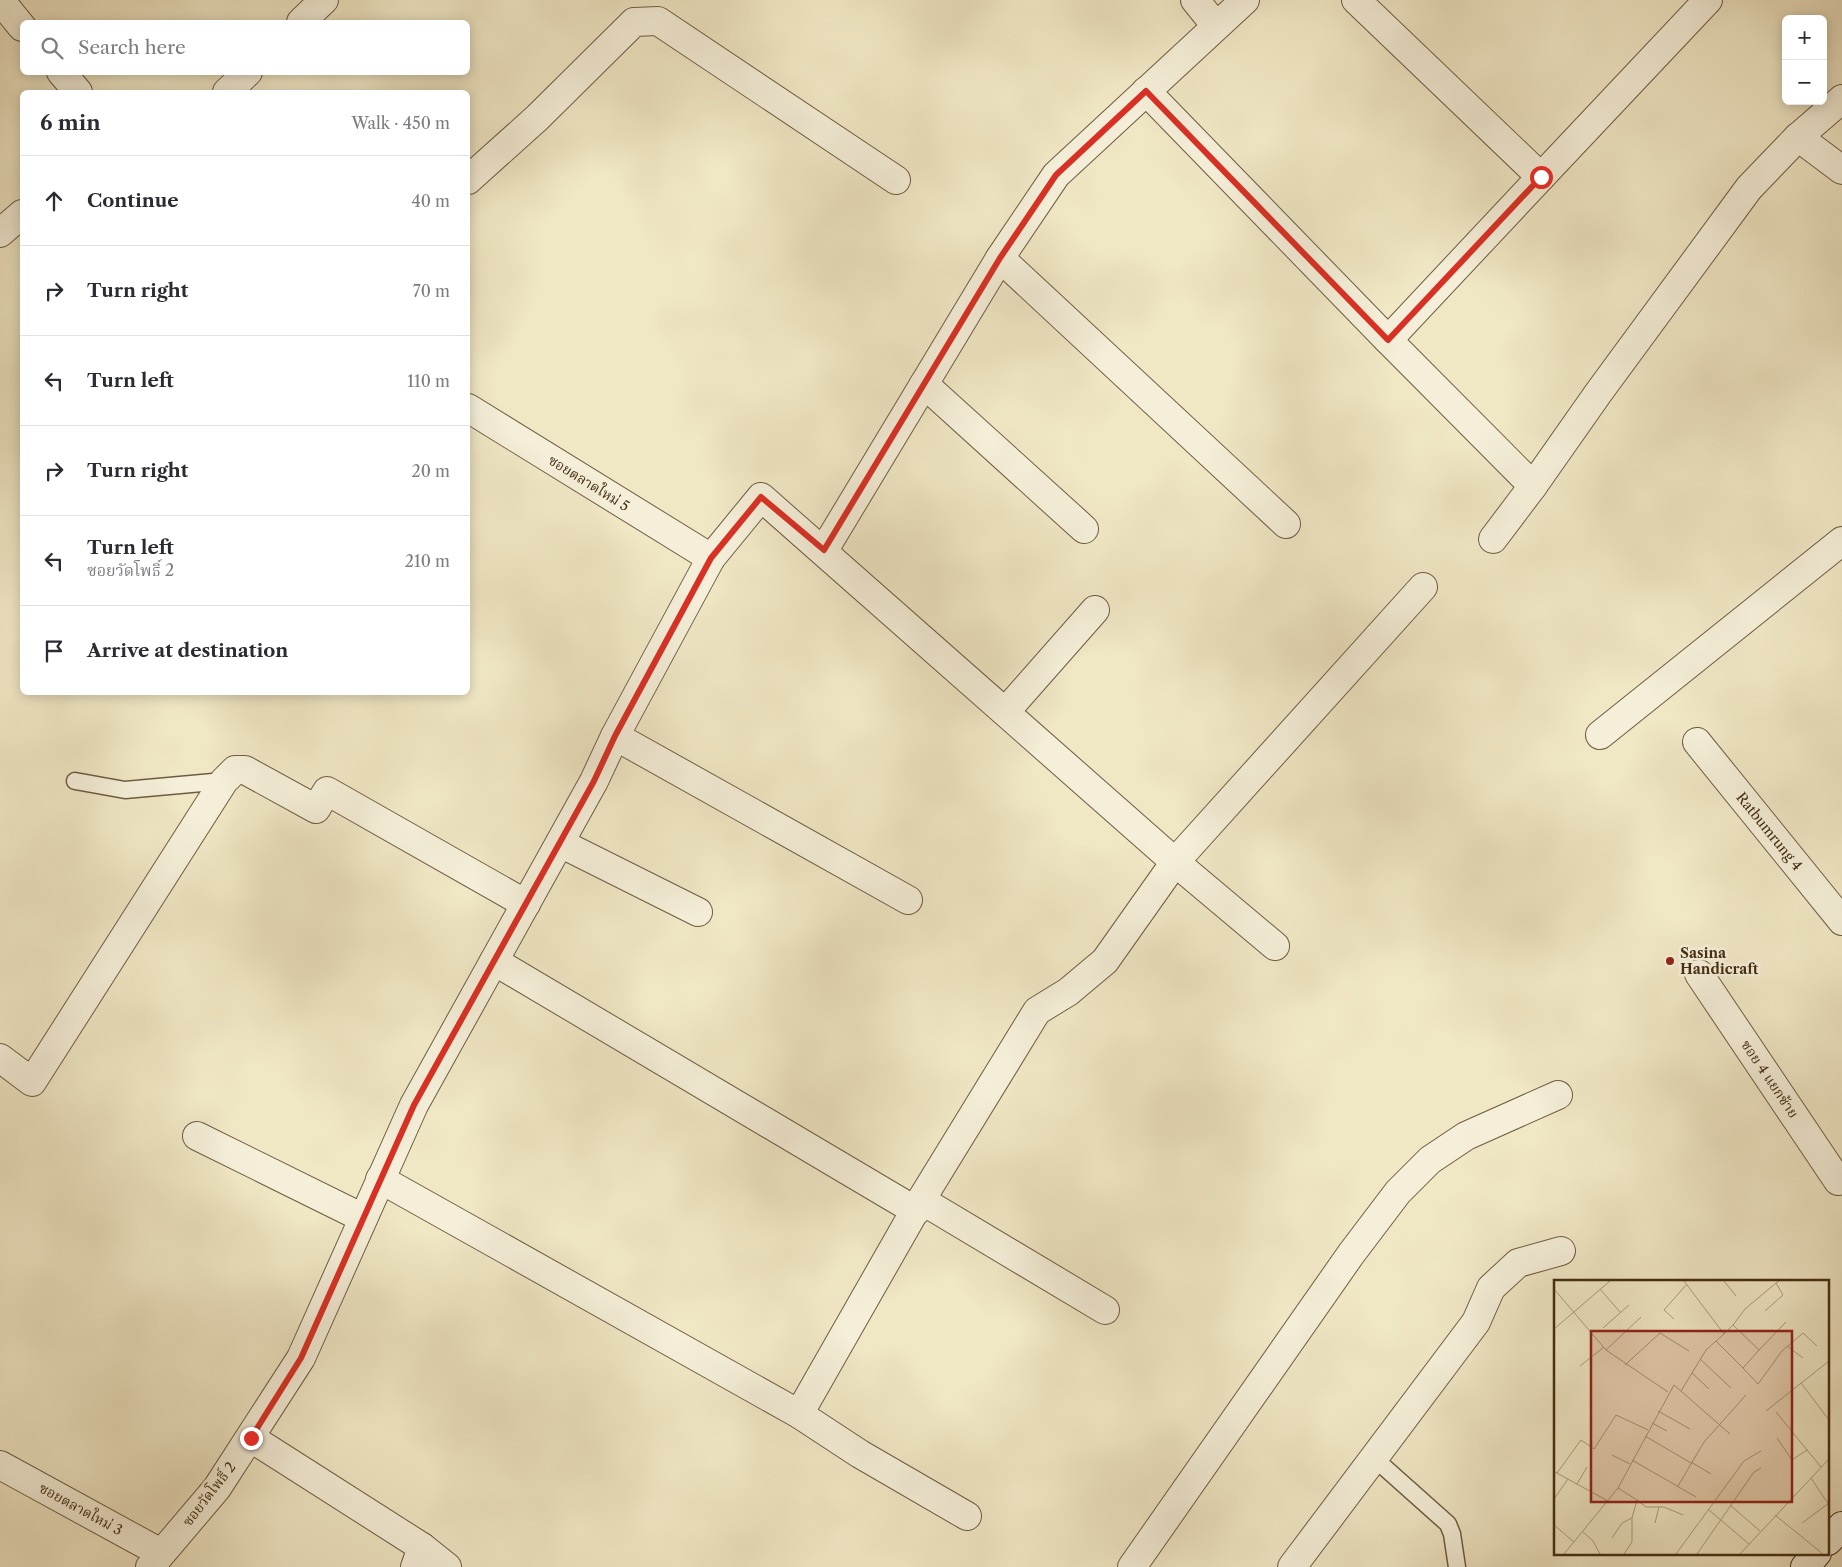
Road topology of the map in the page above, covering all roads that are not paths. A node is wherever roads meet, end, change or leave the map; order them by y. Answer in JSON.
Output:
{"nodes":[{"id":1,"x":0,"y":0,"type":"edge"},
{"id":2,"x":324,"y":0,"type":"edge"},
{"id":3,"x":1195,"y":0,"type":"edge"},
{"id":4,"x":1245,"y":0,"type":"edge"},
{"id":5,"x":1356,"y":0,"type":"edge"},
{"id":6,"x":1708,"y":0,"type":"edge"},
{"id":7,"x":303,"y":20,"type":"edge"},
{"id":8,"x":20,"y":25,"type":"edge"},
{"id":9,"x":1216,"y":26,"type":"junction"},
{"id":10,"x":64,"y":75,"type":"edge"},
{"id":11,"x":245,"y":75,"type":"edge"},
{"id":12,"x":76,"y":90,"type":"edge"},
{"id":13,"x":229,"y":90,"type":"edge"},
{"id":14,"x":1146,"y":91,"type":"junction"},
{"id":15,"x":1842,"y":100,"type":"edge"},
{"id":16,"x":1798,"y":137,"type":"junction"},
{"id":17,"x":1842,"y":170,"type":"edge"},
{"id":18,"x":1541,"y":177,"type":"junction"},
{"id":19,"x":470,"y":178,"type":"edge"},
{"id":20,"x":896,"y":180,"type":"dead end"},
{"id":21,"x":20,"y":216,"type":"edge"},
{"id":22,"x":0,"y":233,"type":"edge"},
{"id":23,"x":1000,"y":258,"type":"junction"},
{"id":24,"x":1388,"y":340,"type":"junction"},
{"id":25,"x":924,"y":384,"type":"junction"},
{"id":26,"x":470,"y":409,"type":"edge"},
{"id":27,"x":1533,"y":486,"type":"junction"},
{"id":28,"x":1286,"y":524,"type":"dead end"},
{"id":29,"x":1084,"y":529,"type":"dead end"},
{"id":30,"x":1493,"y":539,"type":"dead end"},
{"id":31,"x":1842,"y":541,"type":"edge"},
{"id":32,"x":824,"y":550,"type":"junction"},
{"id":33,"x":711,"y":558,"type":"junction"},
{"id":34,"x":1423,"y":587,"type":"dead end"},
{"id":35,"x":1095,"y":610,"type":"dead end"},
{"id":36,"x":1006,"y":711,"type":"junction"},
{"id":37,"x":1600,"y":735,"type":"dead end"},
{"id":38,"x":615,"y":736,"type":"junction"},
{"id":39,"x":1697,"y":742,"type":"dead end"},
{"id":40,"x":75,"y":781,"type":"dead end"},
{"id":41,"x":224,"y":781,"type":"junction"},
{"id":42,"x":560,"y":843,"type":"junction"},
{"id":43,"x":1175,"y":862,"type":"junction"},
{"id":44,"x":908,"y":900,"type":"dead end"},
{"id":45,"x":526,"y":904,"type":"junction"},
{"id":46,"x":698,"y":912,"type":"dead end"},
{"id":47,"x":1842,"y":921,"type":"edge"},
{"id":48,"x":1275,"y":946,"type":"dead end"},
{"id":49,"x":494,"y":961,"type":"junction"},
{"id":50,"x":1699,"y":974,"type":"dead end"},
{"id":51,"x":0,"y":1058,"type":"edge"},
{"id":52,"x":1558,"y":1094,"type":"dead end"},
{"id":53,"x":197,"y":1136,"type":"dead end"},
{"id":54,"x":380,"y":1179,"type":"junction"},
{"id":55,"x":1842,"y":1179,"type":"edge"},
{"id":56,"x":919,"y":1205,"type":"junction"},
{"id":57,"x":363,"y":1218,"type":"junction"},
{"id":58,"x":1561,"y":1251,"type":"dead end"},
{"id":59,"x":1105,"y":1310,"type":"dead end"},
{"id":60,"x":799,"y":1414,"type":"junction"},
{"id":61,"x":251,"y":1438,"type":"junction"},
{"id":62,"x":1374,"y":1458,"type":"junction"},
{"id":63,"x":0,"y":1465,"type":"edge"},
{"id":64,"x":967,"y":1516,"type":"dead end"},
{"id":65,"x":1842,"y":1526,"type":"edge"},
{"id":66,"x":1830,"y":1539,"type":"edge"},
{"id":67,"x":1816,"y":1554,"type":"edge"},
{"id":68,"x":418,"y":1557,"type":"edge"},
{"id":69,"x":156,"y":1560,"type":"edge"},
{"id":70,"x":447,"y":1567,"type":"edge"},
{"id":71,"x":1132,"y":1567,"type":"edge"},
{"id":72,"x":1292,"y":1567,"type":"edge"},
{"id":73,"x":1457,"y":1567,"type":"edge"},
{"id":74,"x":1805,"y":1567,"type":"edge"}],
"edges":[{"from":1,"to":8,"type":"street"},
{"from":2,"to":7,"type":"street"},
{"from":3,"to":9,"type":"street"},
{"from":4,"to":9,"type":"street"},
{"from":5,"to":18,"type":"street"},
{"from":6,"to":18,"type":"street"},
{"from":9,"to":14,"type":"street"},
{"from":10,"to":12,"type":"street"},
{"from":11,"to":13,"type":"street"},
{"from":14,"to":23,"type":"street"},
{"from":14,"to":24,"type":"street"},
{"from":15,"to":16,"type":"street"},
{"from":16,"to":17,"type":"street"},
{"from":16,"to":27,"type":"street"},
{"from":18,"to":24,"type":"street"},
{"from":19,"to":20,"type":"street"},
{"from":21,"to":22,"type":"street"},
{"from":23,"to":25,"type":"street"},
{"from":23,"to":28,"type":"street"},
{"from":24,"to":27,"type":"street"},
{"from":25,"to":29,"type":"street"},
{"from":25,"to":32,"type":"street"},
{"from":26,"to":33,"type":"street","name":"ซอยตลาดใหม่ 5"},
{"from":27,"to":30,"type":"street"},
{"from":31,"to":37,"type":"street"},
{"from":32,"to":33,"type":"street","name":"ซอยวัดโพธิ์ 2"},
{"from":32,"to":36,"type":"street"},
{"from":33,"to":38,"type":"street","name":"ซอยวัดโพธิ์ 2"},
{"from":34,"to":43,"type":"street"},
{"from":35,"to":36,"type":"street"},
{"from":36,"to":43,"type":"street"},
{"from":38,"to":42,"type":"street","name":"ซอยวัดโพธิ์ 2"},
{"from":38,"to":44,"type":"street"},
{"from":39,"to":47,"type":"street","name":"Ratbumrung 4"},
{"from":40,"to":41,"type":"lane"},
{"from":41,"to":45,"type":"street"},
{"from":41,"to":51,"type":"street"},
{"from":42,"to":45,"type":"street","name":"ซอยวัดโพธิ์ 2"},
{"from":42,"to":46,"type":"street"},
{"from":43,"to":48,"type":"street"},
{"from":43,"to":56,"type":"street"},
{"from":45,"to":49,"type":"street","name":"ซอยวัดโพธิ์ 2"},
{"from":49,"to":54,"type":"street","name":"ซอยวัดโพธิ์ 2"},
{"from":49,"to":56,"type":"street"},
{"from":50,"to":55,"type":"street","name":"ซอย 4 แยกซ้าย"},
{"from":52,"to":71,"type":"street"},
{"from":53,"to":57,"type":"street"},
{"from":54,"to":57,"type":"street","name":"ซอยวัดโพธิ์ 2"},
{"from":54,"to":60,"type":"street"},
{"from":56,"to":59,"type":"street"},
{"from":56,"to":60,"type":"street"},
{"from":57,"to":61,"type":"street","name":"ซอยวัดโพธิ์ 2"},
{"from":58,"to":62,"type":"street"},
{"from":60,"to":64,"type":"street"},
{"from":61,"to":68,"type":"street"},
{"from":61,"to":69,"type":"street","name":"ซอยวัดโพธิ์ 2"},
{"from":62,"to":72,"type":"street"},
{"from":62,"to":73,"type":"lane"},
{"from":63,"to":69,"type":"street","name":"ซอยตลาดใหม่ 3"},
{"from":65,"to":66,"type":"street"},
{"from":67,"to":74,"type":"street"},
{"from":68,"to":70,"type":"street"}]}
